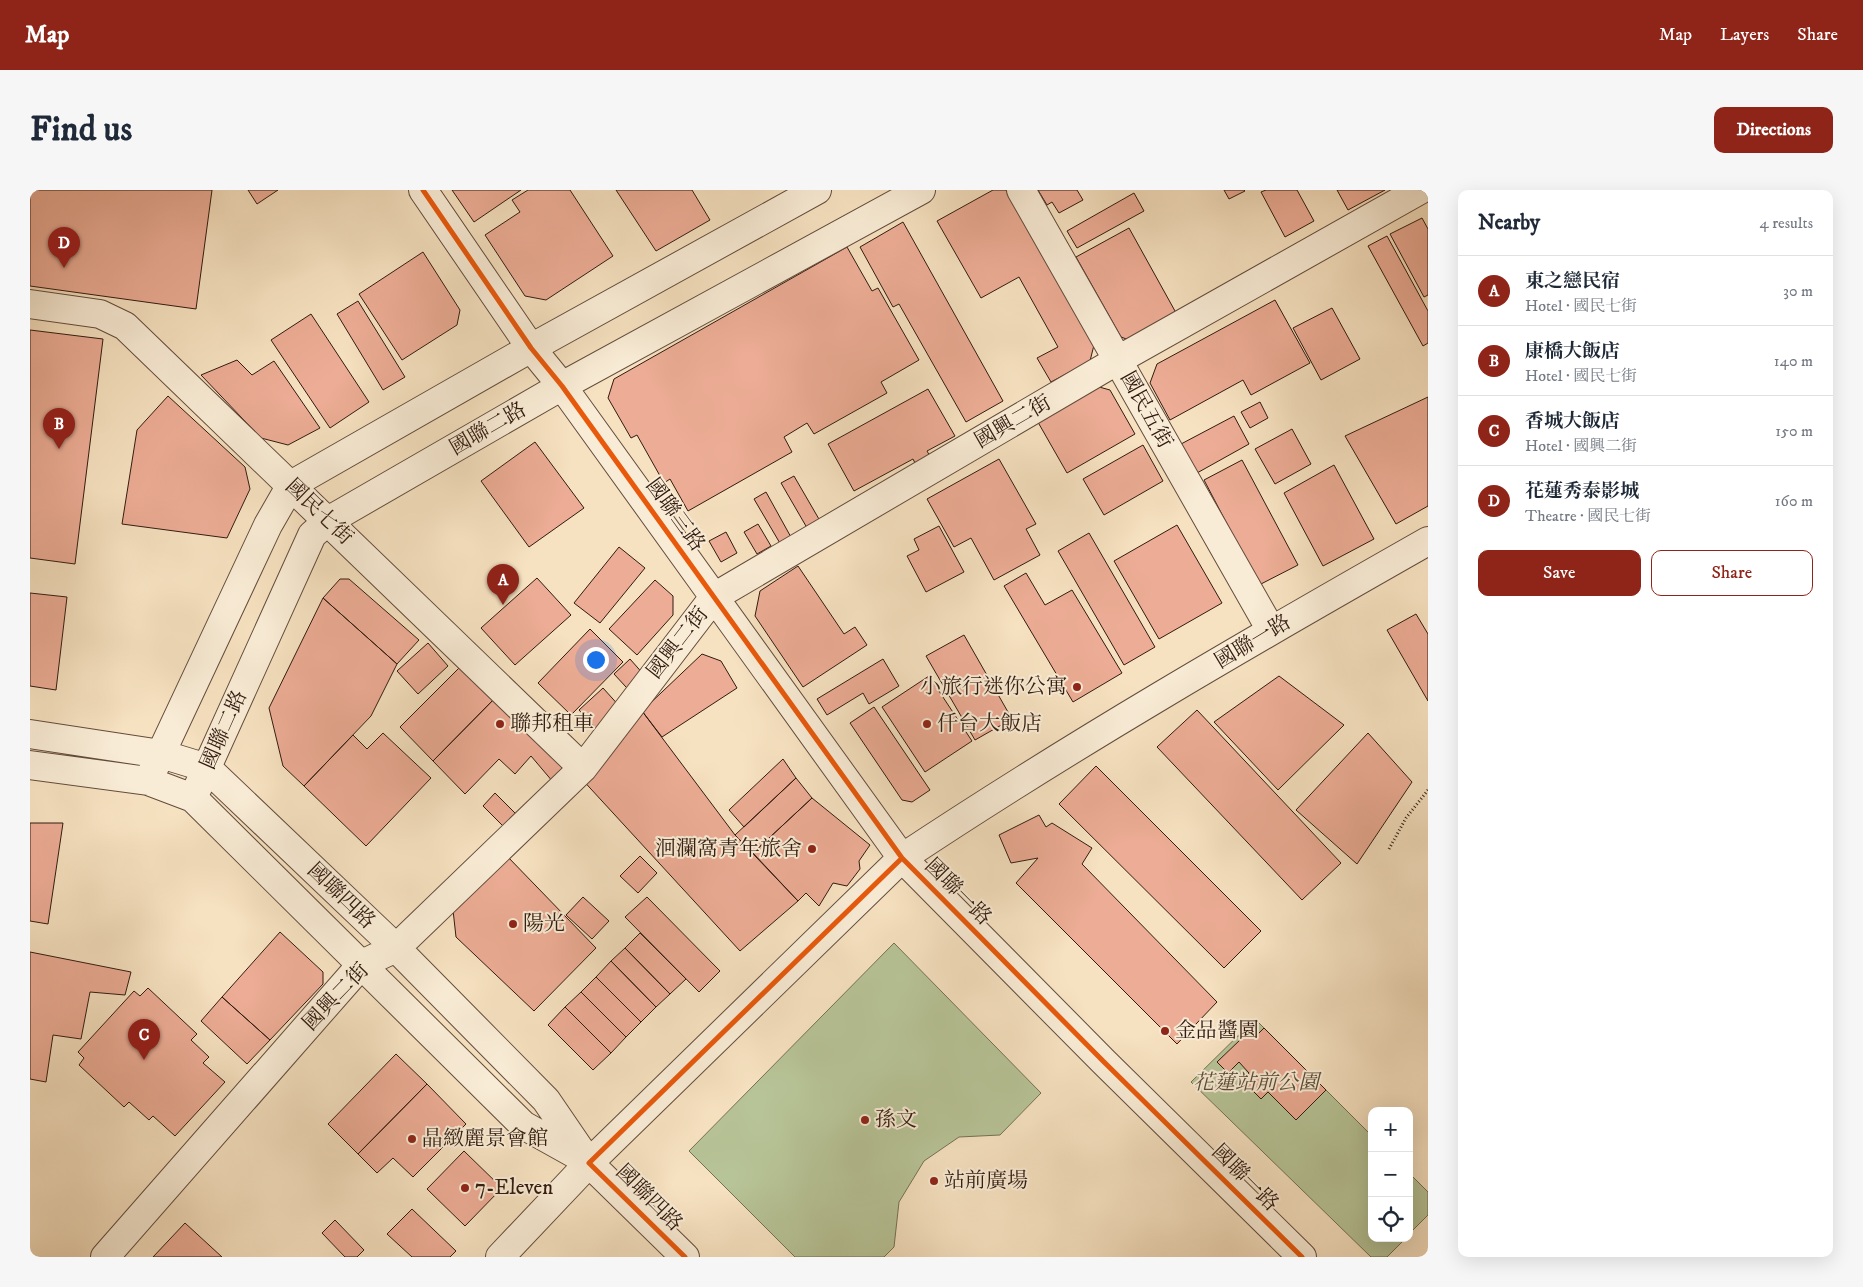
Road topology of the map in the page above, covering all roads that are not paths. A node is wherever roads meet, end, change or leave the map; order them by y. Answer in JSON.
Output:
{"nodes":[{"id":1,"x":423,"y":190,"type":"edge"},
{"id":2,"x":817,"y":190,"type":"edge"},
{"id":3,"x":921,"y":190,"type":"edge"},
{"id":4,"x":1021,"y":190,"type":"edge"},
{"id":5,"x":1420,"y":190,"type":"edge"},
{"id":6,"x":30,"y":304,"type":"edge"},
{"id":7,"x":531,"y":348,"type":"junction"},
{"id":8,"x":1118,"y":360,"type":"junction"},
{"id":9,"x":562,"y":386,"type":"junction"},
{"id":10,"x":292,"y":485,"type":"junction"},
{"id":11,"x":328,"y":520,"type":"junction"},
{"id":12,"x":1428,"y":541,"type":"edge"},
{"id":13,"x":714,"y":597,"type":"junction"},
{"id":14,"x":1271,"y":630,"type":"junction"},
{"id":15,"x":30,"y":734,"type":"edge"},
{"id":16,"x":161,"y":754,"type":"junction"},
{"id":17,"x":30,"y":765,"type":"edge"},
{"id":18,"x":207,"y":768,"type":"junction"},
{"id":19,"x":583,"y":768,"type":"junction"},
{"id":20,"x":148,"y":781,"type":"junction"},
{"id":21,"x":193,"y":798,"type":"junction"},
{"id":22,"x":902,"y":858,"type":"junction"},
{"id":23,"x":396,"y":948,"type":"junction"},
{"id":24,"x":362,"y":964,"type":"junction"},
{"id":25,"x":589,"y":1162,"type":"junction"},
{"id":26,"x":104,"y":1257,"type":"edge"},
{"id":27,"x":500,"y":1257,"type":"edge"},
{"id":28,"x":685,"y":1257,"type":"edge"},
{"id":29,"x":1302,"y":1257,"type":"edge"}],
"edges":[{"from":1,"to":7,"type":"street","name":"國聯三路"},
{"from":2,"to":7,"type":"street"},
{"from":3,"to":9,"type":"street","name":"國聯二路"},
{"from":4,"to":8,"type":"street","name":"國民五街"},
{"from":5,"to":8,"type":"street","name":"國興二街"},
{"from":6,"to":10,"type":"street","name":"國民七街"},
{"from":7,"to":9,"type":"street","name":"國聯三路"},
{"from":7,"to":10,"type":"street"},
{"from":8,"to":13,"type":"street","name":"國興二街"},
{"from":8,"to":14,"type":"street","name":"國民五街"},
{"from":9,"to":11,"type":"street","name":"國聯二路"},
{"from":9,"to":13,"type":"street","name":"國聯三路"},
{"from":10,"to":11,"type":"street","name":"國民七街"},
{"from":10,"to":16,"type":"street"},
{"from":11,"to":18,"type":"street","name":"國聯二路"},
{"from":11,"to":19,"type":"street","name":"國民七街"},
{"from":12,"to":14,"type":"street","name":"國聯一路"},
{"from":13,"to":19,"type":"street","name":"國興二街"},
{"from":13,"to":22,"type":"street","name":"國聯三路"},
{"from":14,"to":22,"type":"street","name":"國聯一路"},
{"from":15,"to":16,"type":"street","name":"國聯四路"},
{"from":16,"to":18,"type":"street","name":"國聯四路"},
{"from":16,"to":20,"type":"street"},
{"from":17,"to":20,"type":"street","name":"國聯四路"},
{"from":18,"to":21,"type":"street","name":"國聯二路"},
{"from":18,"to":23,"type":"street","name":"國聯四路"},
{"from":19,"to":23,"type":"street","name":"國興二街"},
{"from":20,"to":21,"type":"street","name":"國聯四路"},
{"from":21,"to":24,"type":"street","name":"國聯四路"},
{"from":22,"to":25,"type":"street","name":"國聯一路"},
{"from":22,"to":29,"type":"street","name":"國聯一路"},
{"from":23,"to":24,"type":"street","name":"國興二街"},
{"from":23,"to":25,"type":"street","name":"國聯四路"},
{"from":24,"to":25,"type":"street","name":"國聯四路"},
{"from":24,"to":26,"type":"street","name":"國興二街"},
{"from":25,"to":27,"type":"street","name":"國聯一路"},
{"from":25,"to":28,"type":"street","name":"國聯四路"}]}
